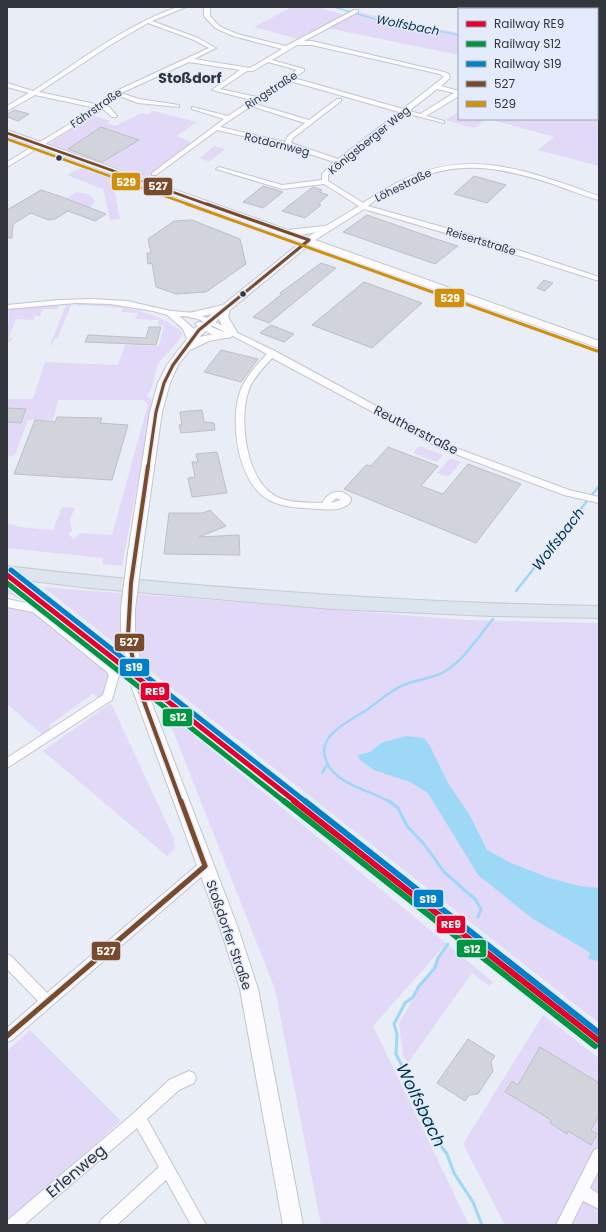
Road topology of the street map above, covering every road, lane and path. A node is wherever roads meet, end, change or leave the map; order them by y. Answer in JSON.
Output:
{"nodes":[{"id":1,"x":180,"y":7,"type":"edge"},
{"id":2,"x":207,"y":7,"type":"edge"},
{"id":3,"x":354,"y":12,"type":"dead end"},
{"id":4,"x":147,"y":21,"type":"junction"},
{"id":5,"x":296,"y":43,"type":"junction"},
{"id":6,"x":286,"y":48,"type":"junction"},
{"id":7,"x":188,"y":60,"type":"junction"},
{"id":8,"x":267,"y":60,"type":"junction"},
{"id":9,"x":246,"y":69,"type":"junction"},
{"id":10,"x":290,"y":79,"type":"junction"},
{"id":11,"x":7,"y":85,"type":"edge"},
{"id":12,"x":435,"y":86,"type":"junction"},
{"id":13,"x":37,"y":92,"type":"junction"},
{"id":14,"x":116,"y":93,"type":"junction"},
{"id":15,"x":458,"y":93,"type":"edge"},
{"id":16,"x":458,"y":94,"type":"edge"},
{"id":17,"x":257,"y":99,"type":"junction"},
{"id":18,"x":339,"y":100,"type":"dead end"},
{"id":19,"x":250,"y":104,"type":"junction"},
{"id":20,"x":177,"y":106,"type":"dead end"},
{"id":21,"x":102,"y":107,"type":"junction"},
{"id":22,"x":194,"y":108,"type":"dead end"},
{"id":23,"x":7,"y":109,"type":"edge"},
{"id":24,"x":404,"y":111,"type":"junction"},
{"id":25,"x":114,"y":116,"type":"dead end"},
{"id":26,"x":421,"y":116,"type":"junction"},
{"id":27,"x":228,"y":118,"type":"junction"},
{"id":28,"x":310,"y":122,"type":"junction"},
{"id":29,"x":442,"y":122,"type":"dead end"},
{"id":30,"x":215,"y":128,"type":"junction"},
{"id":31,"x":7,"y":133,"type":"edge"},
{"id":32,"x":287,"y":144,"type":"junction"},
{"id":33,"x":41,"y":145,"type":"junction"},
{"id":34,"x":339,"y":161,"type":"junction"},
{"id":35,"x":7,"y":165,"type":"edge"},
{"id":36,"x":219,"y":169,"type":"dead end"},
{"id":37,"x":154,"y":174,"type":"dead end"},
{"id":38,"x":324,"y":182,"type":"junction"},
{"id":39,"x":599,"y":198,"type":"edge"},
{"id":40,"x":363,"y":207,"type":"junction"},
{"id":41,"x":327,"y":228,"type":"junction"},
{"id":42,"x":278,"y":229,"type":"junction"},
{"id":43,"x":309,"y":240,"type":"junction"},
{"id":44,"x":338,"y":250,"type":"junction"},
{"id":45,"x":290,"y":255,"type":"junction"},
{"id":46,"x":599,"y":278,"type":"edge"},
{"id":47,"x":7,"y":306,"type":"edge"},
{"id":48,"x":225,"y":308,"type":"junction"},
{"id":49,"x":170,"y":313,"type":"junction"},
{"id":50,"x":193,"y":315,"type":"junction"},
{"id":51,"x":206,"y":324,"type":"junction"},
{"id":52,"x":228,"y":334,"type":"junction"},
{"id":53,"x":192,"y":339,"type":"junction"},
{"id":54,"x":599,"y":345,"type":"edge"},
{"id":55,"x":272,"y":353,"type":"junction"},
{"id":56,"x":180,"y":354,"type":"junction"},
{"id":57,"x":597,"y":500,"type":"edge"},
{"id":58,"x":325,"y":506,"type":"dead end"},
{"id":59,"x":7,"y":561,"type":"edge"},
{"id":60,"x":7,"y":572,"type":"edge"},
{"id":61,"x":599,"y":601,"type":"edge"},
{"id":62,"x":7,"y":603,"type":"edge"},
{"id":63,"x":599,"y":612,"type":"edge"},
{"id":64,"x":7,"y":764,"type":"edge"},
{"id":65,"x":205,"y":866,"type":"junction"},
{"id":66,"x":7,"y":960,"type":"edge"},
{"id":67,"x":46,"y":1002,"type":"junction"},
{"id":68,"x":7,"y":1036,"type":"edge"},
{"id":69,"x":189,"y":1078,"type":"dead end"},
{"id":70,"x":139,"y":1118,"type":"junction"},
{"id":71,"x":599,"y":1155,"type":"edge"},
{"id":72,"x":168,"y":1168,"type":"junction"},
{"id":73,"x":581,"y":1191,"type":"junction"},
{"id":74,"x":599,"y":1202,"type":"edge"},
{"id":75,"x":13,"y":1225,"type":"edge"},
{"id":76,"x":106,"y":1225,"type":"edge"},
{"id":77,"x":199,"y":1225,"type":"edge"},
{"id":78,"x":293,"y":1225,"type":"edge"},
{"id":79,"x":563,"y":1225,"type":"edge"}],
"edges":[{"from":1,"to":4,"type":"street"},
{"from":2,"to":6,"type":"street"},
{"from":3,"to":5,"type":"street","name":"Königsberger Weg"},
{"from":4,"to":7,"type":"street","name":"Fährstraße"},
{"from":4,"to":13,"type":"street"},
{"from":5,"to":6,"type":"street","name":"Königsberger Weg"},
{"from":5,"to":12,"type":"street","name":"Königsberger Weg"},
{"from":6,"to":8,"type":"street"},
{"from":7,"to":9,"type":"street"},
{"from":7,"to":14,"type":"street","name":"Fährstraße"},
{"from":8,"to":9,"type":"street"},
{"from":8,"to":10,"type":"street","name":"Ringstraße"},
{"from":9,"to":17,"type":"street"},
{"from":10,"to":17,"type":"street","name":"Ringstraße"},
{"from":10,"to":24,"type":"street"},
{"from":11,"to":13,"type":"street"},
{"from":12,"to":15,"type":"street","name":"Königsberger Weg"},
{"from":12,"to":24,"type":"street","name":"Königsberger Weg"},
{"from":13,"to":21,"type":"street"},
{"from":13,"to":23,"type":"street"},
{"from":14,"to":20,"type":"street"},
{"from":14,"to":21,"type":"street","name":"Fährstraße"},
{"from":16,"to":26,"type":"street","name":"Königsberger Weg"},
{"from":17,"to":19,"type":"street","name":"Ringstraße"},
{"from":18,"to":28,"type":"street"},
{"from":19,"to":27,"type":"street","name":"Ringstraße"},
{"from":19,"to":28,"type":"street"},
{"from":21,"to":25,"type":"street"},
{"from":21,"to":33,"type":"street","name":"Fährstraße"},
{"from":22,"to":27,"type":"street"},
{"from":24,"to":26,"type":"street"},
{"from":24,"to":34,"type":"street","name":"Königsberger Weg"},
{"from":26,"to":29,"type":"street"},
{"from":27,"to":30,"type":"street","name":"Ringstraße"},
{"from":28,"to":32,"type":"street"},
{"from":30,"to":32,"type":"street","name":"Rotdornweg"},
{"from":30,"to":37,"type":"street","name":"Ringstraße"},
{"from":31,"to":33,"type":"main road"},
{"from":32,"to":34,"type":"street","name":"Rotdornweg"},
{"from":33,"to":35,"type":"street","name":"Fährstraße"},
{"from":33,"to":42,"type":"main road"},
{"from":34,"to":38,"type":"street","name":"Königsberger Weg"},
{"from":36,"to":38,"type":"street"},
{"from":38,"to":40,"type":"street","name":"Königsberger Weg"},
{"from":39,"to":40,"type":"street","name":"Löhestraße"},
{"from":40,"to":41,"type":"street","name":"Löhestraße"},
{"from":40,"to":46,"type":"street","name":"Reisertstraße"},
{"from":41,"to":42,"type":"main road"},
{"from":41,"to":43,"type":"street","name":"Löhestraße"},
{"from":41,"to":44,"type":"main road"},
{"from":42,"to":43,"type":"main road"},
{"from":42,"to":45,"type":"main road"},
{"from":43,"to":44,"type":"main road"},
{"from":43,"to":45,"type":"main road","name":"Stoßdorfer Straße"},
{"from":44,"to":45,"type":"main road"},
{"from":44,"to":54,"type":"main road"},
{"from":45,"to":48,"type":"main road","name":"Stoßdorfer Straße"},
{"from":47,"to":49,"type":"street"},
{"from":48,"to":50,"type":"main road"},
{"from":48,"to":51,"type":"main road","name":"Stoßdorfer Straße"},
{"from":48,"to":52,"type":"main road"},
{"from":49,"to":50,"type":"street"},
{"from":49,"to":51,"type":"street"},
{"from":49,"to":53,"type":"main road"},
{"from":50,"to":51,"type":"street","name":"Reutherstraße"},
{"from":51,"to":52,"type":"street","name":"Reutherstraße"},
{"from":51,"to":53,"type":"main road","name":"Stoßdorfer Straße"},
{"from":52,"to":55,"type":"street","name":"Reutherstraße"},
{"from":52,"to":56,"type":"main road"},
{"from":53,"to":56,"type":"main road","name":"Stoßdorfer Straße"},
{"from":55,"to":57,"type":"street","name":"Reutherstraße"},
{"from":55,"to":58,"type":"street"},
{"from":56,"to":65,"type":"main road","name":"Stoßdorfer Straße","bridge":true},
{"from":59,"to":61,"type":"highway"},
{"from":60,"to":63,"type":"highway"},
{"from":62,"to":64,"type":"street"},
{"from":65,"to":67,"type":"street"},
{"from":65,"to":78,"type":"main road","name":"Stoßdorfer Straße"},
{"from":66,"to":67,"type":"street"},
{"from":67,"to":68,"type":"street"},
{"from":69,"to":70,"type":"street","name":"Erlenweg"},
{"from":70,"to":72,"type":"street"},
{"from":70,"to":75,"type":"street","name":"Erlenweg"},
{"from":71,"to":73,"type":"street"},
{"from":72,"to":76,"type":"street"},
{"from":72,"to":77,"type":"street"},
{"from":73,"to":74,"type":"street"},
{"from":73,"to":79,"type":"street"}]}
